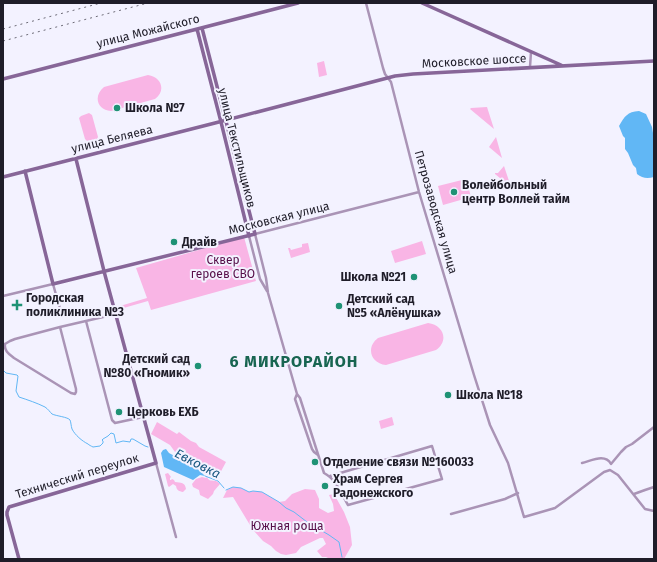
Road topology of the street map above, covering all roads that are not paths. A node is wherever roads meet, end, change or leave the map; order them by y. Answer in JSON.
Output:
{"nodes":[{"id":1,"x":298,"y":3,"type":"edge"},
{"id":2,"x":366,"y":3,"type":"edge"},
{"id":3,"x":422,"y":3,"type":"edge"},
{"id":4,"x":202,"y":28,"type":"junction"},
{"id":5,"x":197,"y":29,"type":"junction"},
{"id":6,"x":531,"y":52,"type":"junction"},
{"id":7,"x":654,"y":61,"type":"edge"},
{"id":8,"x":562,"y":66,"type":"junction"},
{"id":9,"x":530,"y":67,"type":"junction"},
{"id":10,"x":388,"y":78,"type":"junction"},
{"id":11,"x":3,"y":79,"type":"edge"},
{"id":12,"x":226,"y":120,"type":"junction"},
{"id":13,"x":221,"y":122,"type":"junction"},
{"id":14,"x":76,"y":158,"type":"junction"},
{"id":15,"x":25,"y":171,"type":"junction"},
{"id":16,"x":3,"y":177,"type":"edge"},
{"id":17,"x":419,"y":192,"type":"junction"},
{"id":18,"x":255,"y":234,"type":"junction"},
{"id":19,"x":249,"y":236,"type":"junction"},
{"id":20,"x":104,"y":271,"type":"junction"},
{"id":21,"x":266,"y":278,"type":"junction"},
{"id":22,"x":260,"y":279,"type":"junction"},
{"id":23,"x":53,"y":284,"type":"junction"},
{"id":24,"x":268,"y":293,"type":"junction"},
{"id":25,"x":3,"y":296,"type":"edge"},
{"id":26,"x":116,"y":314,"type":"junction"},
{"id":27,"x":62,"y":316,"type":"dead end"},
{"id":28,"x":86,"y":321,"type":"junction"},
{"id":29,"x":60,"y":327,"type":"junction"},
{"id":30,"x":4,"y":344,"type":"edge"},
{"id":31,"x":297,"y":394,"type":"junction"},
{"id":32,"x":143,"y":417,"type":"junction"},
{"id":33,"x":654,"y":427,"type":"edge"},
{"id":34,"x":319,"y":455,"type":"junction"},
{"id":35,"x":156,"y":463,"type":"junction"},
{"id":36,"x":582,"y":463,"type":"dead end"},
{"id":37,"x":610,"y":464,"type":"junction"},
{"id":38,"x":610,"y":470,"type":"junction"},
{"id":39,"x":330,"y":476,"type":"junction"},
{"id":40,"x":654,"y":488,"type":"edge"},
{"id":41,"x":518,"y":493,"type":"junction"},
{"id":42,"x":634,"y":494,"type":"junction"},
{"id":43,"x":654,"y":511,"type":"edge"},
{"id":44,"x":451,"y":514,"type":"dead end"},
{"id":45,"x":176,"y":537,"type":"dead end"},
{"id":46,"x":19,"y":559,"type":"edge"}],
"edges":[{"from":1,"to":4,"type":"street","name":"улица Можайского"},
{"from":2,"to":10,"type":"street","name":"Петрозаводская улица"},
{"from":3,"to":6,"type":"street","name":"Московское шоссе"},
{"from":4,"to":5,"type":"street","name":"улица Можайского"},
{"from":4,"to":12,"type":"street","name":"улица Текстильщиков"},
{"from":5,"to":11,"type":"street","name":"улица Можайского"},
{"from":5,"to":13,"type":"street","name":"улица Текстильщиков"},
{"from":6,"to":8,"type":"street","name":"Московское шоссе"},
{"from":6,"to":9,"type":"street"},
{"from":7,"to":8,"type":"street","name":"Московское шоссе"},
{"from":8,"to":9,"type":"street","name":"Московское шоссе"},
{"from":9,"to":10,"type":"street","name":"Московское шоссе"},
{"from":10,"to":12,"type":"street","name":"Московское шоссе"},
{"from":10,"to":17,"type":"street","name":"Петрозаводская улица"},
{"from":12,"to":13,"type":"street","name":"улица Беляева"},
{"from":12,"to":18,"type":"street","name":"улица Текстильщиков"},
{"from":13,"to":14,"type":"street","name":"улица Беляева"},
{"from":13,"to":19,"type":"street","name":"улица Текстильщиков"},
{"from":14,"to":15,"type":"street","name":"улица Беляева"},
{"from":14,"to":20,"type":"street"},
{"from":15,"to":16,"type":"street","name":"улица Беляева"},
{"from":15,"to":23,"type":"street"},
{"from":17,"to":18,"type":"street","name":"Московская улица"},
{"from":17,"to":41,"type":"street","name":"Петрозаводская улица"},
{"from":18,"to":19,"type":"street","name":"Московская улица"},
{"from":18,"to":21,"type":"street","name":"улица Текстильщиков"},
{"from":19,"to":20,"type":"street","name":"Московская улица"},
{"from":19,"to":22,"type":"street","name":"улица Текстильщиков"},
{"from":20,"to":23,"type":"street","name":"Московская улица"},
{"from":20,"to":26,"type":"street"},
{"from":21,"to":22,"type":"street"},
{"from":21,"to":24,"type":"street","name":"улица Текстильщиков"},
{"from":22,"to":24,"type":"street","name":"улица Текстильщиков"},
{"from":23,"to":25,"type":"street","name":"Московская улица"},
{"from":23,"to":27,"type":"street"},
{"from":24,"to":31,"type":"street","name":"улица Текстильщиков"},
{"from":26,"to":28,"type":"street"},
{"from":26,"to":32,"type":"street"},
{"from":28,"to":29,"type":"street"},
{"from":28,"to":32,"type":"street"},
{"from":29,"to":30,"type":"street"},
{"from":29,"to":30,"type":"street"},
{"from":31,"to":34,"type":"street","name":"улица Текстильщиков"},
{"from":31,"to":34,"type":"street","name":"улица Текстильщиков"},
{"from":32,"to":35,"type":"street"},
{"from":33,"to":37,"type":"street"},
{"from":34,"to":39,"type":"street","name":"улица Текстильщиков"},
{"from":35,"to":45,"type":"street"},
{"from":35,"to":46,"type":"street","name":"Технический переулок"},
{"from":36,"to":37,"type":"street"},
{"from":37,"to":38,"type":"street"},
{"from":38,"to":41,"type":"street","name":"Петрозаводская улица"},
{"from":38,"to":42,"type":"street"},
{"from":39,"to":39,"type":"street","name":"улица Текстильщиков"},
{"from":40,"to":42,"type":"street"},
{"from":41,"to":44,"type":"street"},
{"from":42,"to":43,"type":"street"}]}
